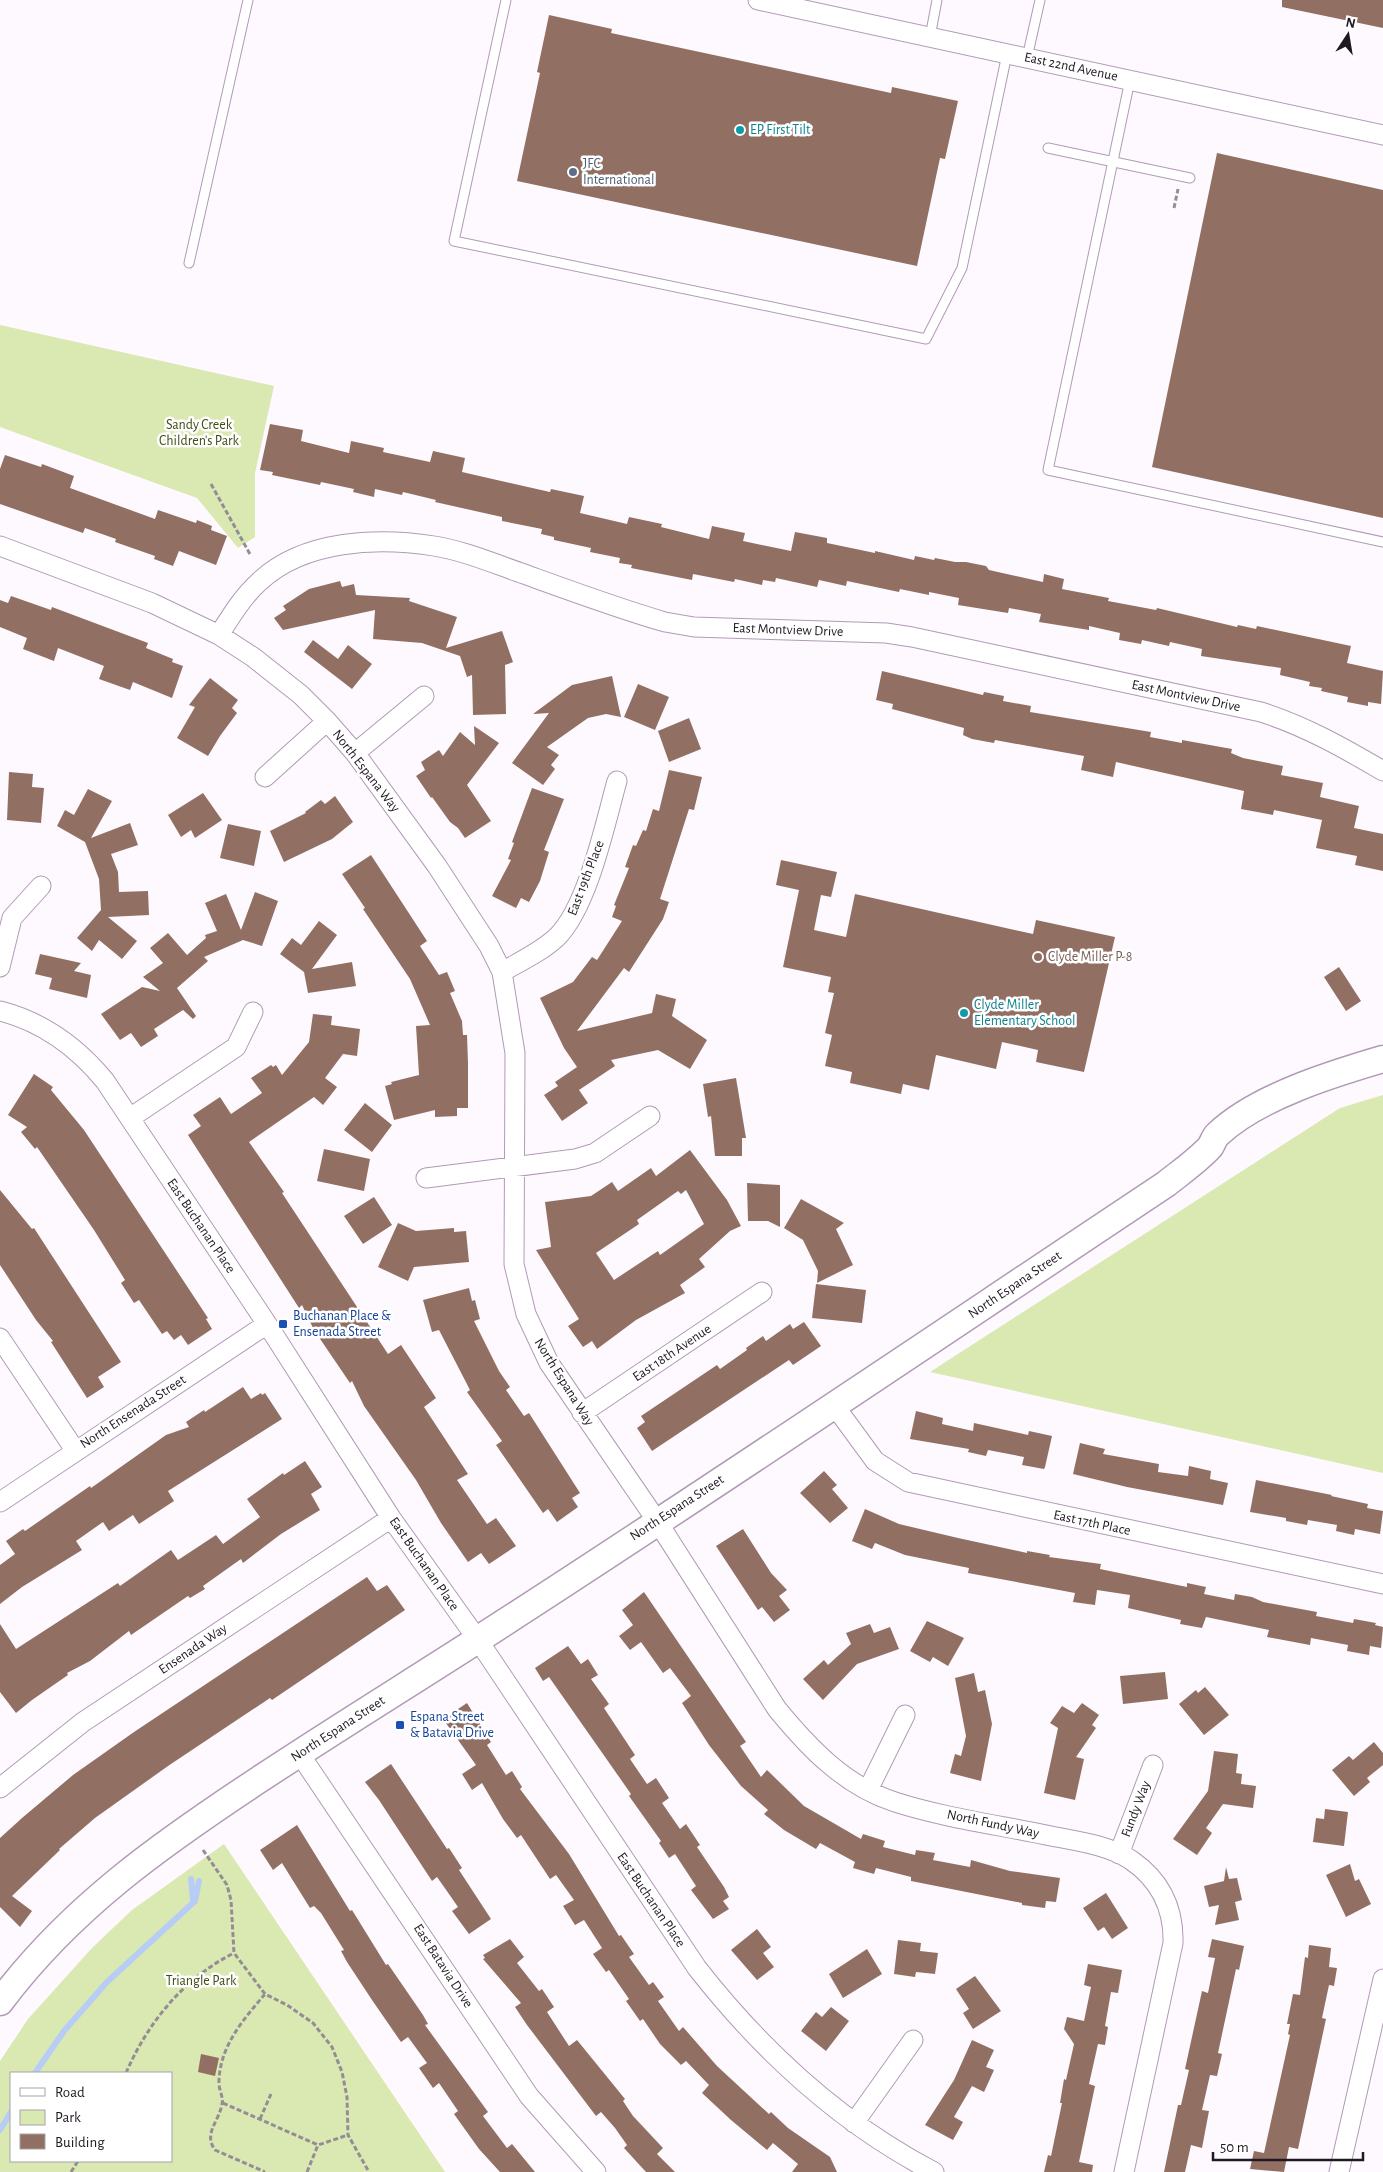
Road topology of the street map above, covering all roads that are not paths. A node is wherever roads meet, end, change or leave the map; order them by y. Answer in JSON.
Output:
{"nodes":[{"id":1,"x":248,"y":0,"type":"edge"},
{"id":2,"x":506,"y":0,"type":"edge"},
{"id":3,"x":758,"y":0,"type":"edge"},
{"id":4,"x":937,"y":0,"type":"edge"},
{"id":5,"x":1040,"y":0,"type":"edge"},
{"id":6,"x":930,"y":37,"type":"junction"},
{"id":7,"x":1007,"y":54,"type":"junction"},
{"id":8,"x":1027,"y":58,"type":"junction"},
{"id":9,"x":1130,"y":80,"type":"junction"},
{"id":10,"x":1383,"y":135,"type":"edge"},
{"id":11,"x":1048,"y":148,"type":"dead end"},
{"id":12,"x":1112,"y":162,"type":"junction"},
{"id":13,"x":1190,"y":178,"type":"dead end"},
{"id":14,"x":189,"y":263,"type":"dead end"},
{"id":15,"x":1383,"y":542,"type":"edge"},
{"id":16,"x":0,"y":546,"type":"edge"},
{"id":17,"x":218,"y":635,"type":"junction"},
{"id":18,"x":424,"y":696,"type":"dead end"},
{"id":19,"x":327,"y":722,"type":"junction"},
{"id":20,"x":355,"y":753,"type":"junction"},
{"id":21,"x":1383,"y":771,"type":"edge"},
{"id":22,"x":265,"y":777,"type":"dead end"},
{"id":23,"x":617,"y":781,"type":"dead end"},
{"id":24,"x":41,"y":886,"type":"dead end"},
{"id":25,"x":0,"y":967,"type":"edge"},
{"id":26,"x":502,"y":972,"type":"junction"},
{"id":27,"x":0,"y":1010,"type":"edge"},
{"id":28,"x":253,"y":1012,"type":"dead end"},
{"id":29,"x":1383,"y":1059,"type":"edge"},
{"id":30,"x":650,"y":1116,"type":"dead end"},
{"id":31,"x":130,"y":1118,"type":"junction"},
{"id":32,"x":516,"y":1166,"type":"junction"},
{"id":33,"x":426,"y":1178,"type":"dead end"},
{"id":34,"x":762,"y":1292,"type":"dead end"},
{"id":35,"x":267,"y":1324,"type":"junction"},
{"id":36,"x":0,"y":1338,"type":"edge"},
{"id":37,"x":834,"y":1405,"type":"junction"},
{"id":38,"x":582,"y":1413,"type":"junction"},
{"id":39,"x":75,"y":1450,"type":"junction"},
{"id":40,"x":0,"y":1502,"type":"edge"},
{"id":41,"x":391,"y":1518,"type":"junction"},
{"id":42,"x":657,"y":1522,"type":"junction"},
{"id":43,"x":1383,"y":1584,"type":"edge"},
{"id":44,"x":478,"y":1640,"type":"junction"},
{"id":45,"x":906,"y":1715,"type":"dead end"},
{"id":46,"x":299,"y":1753,"type":"junction"},
{"id":47,"x":1153,"y":1765,"type":"dead end"},
{"id":48,"x":0,"y":1788,"type":"edge"},
{"id":49,"x":868,"y":1790,"type":"junction"},
{"id":50,"x":1119,"y":1854,"type":"junction"},
{"id":51,"x":1383,"y":1979,"type":"edge"},
{"id":52,"x":0,"y":2002,"type":"edge"},
{"id":53,"x":913,"y":2040,"type":"dead end"},
{"id":54,"x":854,"y":2123,"type":"junction"},
{"id":55,"x":596,"y":2172,"type":"edge"},
{"id":56,"x":934,"y":2172,"type":"edge"},
{"id":57,"x":1124,"y":2172,"type":"edge"},
{"id":58,"x":1339,"y":2172,"type":"edge"}],
"edges":[{"from":1,"to":14,"type":"lane"},
{"from":2,"to":7,"type":"lane"},
{"from":3,"to":6,"type":"street","name":"East 22nd Avenue"},
{"from":4,"to":6,"type":"lane"},
{"from":5,"to":8,"type":"lane"},
{"from":6,"to":7,"type":"street","name":"East 22nd Avenue"},
{"from":7,"to":8,"type":"street","name":"East 22nd Avenue"},
{"from":8,"to":9,"type":"street","name":"East 22nd Avenue"},
{"from":9,"to":10,"type":"street","name":"East 22nd Avenue"},
{"from":9,"to":12,"type":"lane"},
{"from":11,"to":12,"type":"lane"},
{"from":12,"to":13,"type":"lane"},
{"from":12,"to":15,"type":"lane"},
{"from":16,"to":17,"type":"street","name":"North Espana Way"},
{"from":17,"to":19,"type":"street","name":"North Espana Way"},
{"from":17,"to":21,"type":"street","name":"East Montview Drive"},
{"from":18,"to":20,"type":"street"},
{"from":19,"to":20,"type":"street","name":"North Espana Way"},
{"from":19,"to":22,"type":"street"},
{"from":20,"to":26,"type":"street","name":"North Espana Way"},
{"from":23,"to":26,"type":"street","name":"East 19th Place"},
{"from":24,"to":25,"type":"street"},
{"from":26,"to":32,"type":"street","name":"North Espana Way"},
{"from":27,"to":31,"type":"street","name":"East Buchanan Place"},
{"from":28,"to":31,"type":"street"},
{"from":29,"to":37,"type":"street","name":"North Espana Street"},
{"from":30,"to":32,"type":"street"},
{"from":31,"to":35,"type":"street","name":"East Buchanan Place"},
{"from":32,"to":33,"type":"street"},
{"from":32,"to":38,"type":"street","name":"North Espana Way"},
{"from":34,"to":38,"type":"street","name":"East 18th Avenue"},
{"from":35,"to":39,"type":"street","name":"North Ensenada Street"},
{"from":35,"to":41,"type":"street","name":"East Buchanan Place"},
{"from":36,"to":39,"type":"street"},
{"from":37,"to":42,"type":"street","name":"North Espana Street"},
{"from":37,"to":43,"type":"street","name":"East 17th Place"},
{"from":38,"to":42,"type":"street","name":"North Espana Way"},
{"from":39,"to":40,"type":"street","name":"North Ensenada Street"},
{"from":41,"to":44,"type":"street","name":"East Buchanan Place"},
{"from":41,"to":48,"type":"street","name":"Ensenada Way"},
{"from":42,"to":44,"type":"street","name":"North Espana Street"},
{"from":42,"to":49,"type":"street","name":"North Fundy Way"},
{"from":44,"to":46,"type":"street","name":"North Espana Street"},
{"from":44,"to":54,"type":"street","name":"East Buchanan Place"},
{"from":45,"to":49,"type":"street"},
{"from":46,"to":52,"type":"street","name":"North Espana Street"},
{"from":46,"to":55,"type":"street","name":"East Batavia Drive"},
{"from":47,"to":50,"type":"street","name":"Fundy Way"},
{"from":49,"to":50,"type":"street","name":"North Fundy Way"},
{"from":50,"to":57,"type":"street","name":"North Fundy Way"},
{"from":51,"to":58,"type":"street"},
{"from":53,"to":54,"type":"street"},
{"from":54,"to":56,"type":"street","name":"East Buchanan Place"}]}
